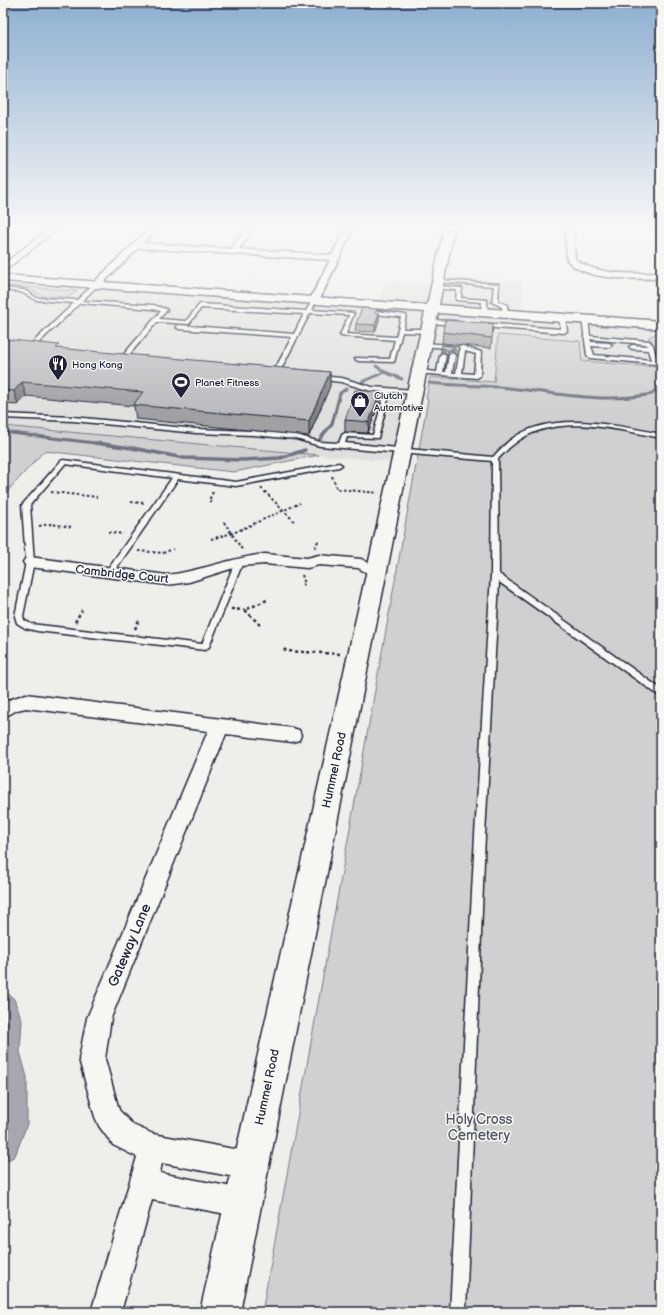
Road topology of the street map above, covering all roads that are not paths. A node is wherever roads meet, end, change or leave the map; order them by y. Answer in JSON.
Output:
{"nodes":[{"id":1,"x":16,"y":290,"type":"edge"},
{"id":2,"x":91,"y":290,"type":"edge"},
{"id":3,"x":190,"y":290,"type":"edge"},
{"id":4,"x":319,"y":290,"type":"edge"},
{"id":5,"x":447,"y":290,"type":"edge"},
{"id":6,"x":460,"y":290,"type":"edge"},
{"id":7,"x":460,"y":290,"type":"edge"},
{"id":8,"x":491,"y":290,"type":"edge"},
{"id":9,"x":494,"y":290,"type":"edge"},
{"id":10,"x":315,"y":299,"type":"junction"},
{"id":11,"x":79,"y":302,"type":"junction"},
{"id":12,"x":373,"y":304,"type":"junction"},
{"id":13,"x":488,"y":310,"type":"junction"},
{"id":14,"x":308,"y":312,"type":"junction"},
{"id":15,"x":562,"y":318,"type":"junction"},
{"id":16,"x":585,"y":319,"type":"junction"},
{"id":17,"x":154,"y":323,"type":"junction"},
{"id":18,"x":466,"y":324,"type":"edge"},
{"id":19,"x":473,"y":324,"type":"edge"},
{"id":20,"x":661,"y":325,"type":"edge"},
{"id":21,"x":400,"y":330,"type":"junction"},
{"id":22,"x":295,"y":336,"type":"junction"},
{"id":23,"x":398,"y":339,"type":"junction"},
{"id":24,"x":445,"y":339,"type":"junction"},
{"id":25,"x":589,"y":341,"type":"junction"},
{"id":26,"x":609,"y":344,"type":"dead end"},
{"id":27,"x":632,"y":346,"type":"dead end"},
{"id":28,"x":651,"y":347,"type":"junction"},
{"id":29,"x":19,"y":351,"type":"edge"},
{"id":30,"x":358,"y":359,"type":"dead end"},
{"id":31,"x":127,"y":362,"type":"edge"},
{"id":32,"x":268,"y":374,"type":"edge"},
{"id":33,"x":309,"y":377,"type":"edge"},
{"id":34,"x":440,"y":377,"type":"junction"},
{"id":35,"x":388,"y":390,"type":"junction"},
{"id":36,"x":3,"y":416,"type":"edge"},
{"id":37,"x":661,"y":436,"type":"edge"},
{"id":38,"x":341,"y":445,"type":"junction"},
{"id":39,"x":402,"y":450,"type":"junction"},
{"id":40,"x":495,"y":459,"type":"junction"},
{"id":41,"x":339,"y":465,"type":"dead end"},
{"id":42,"x":176,"y":477,"type":"junction"},
{"id":43,"x":241,"y":556,"type":"junction"},
{"id":44,"x":30,"y":562,"type":"junction"},
{"id":45,"x":376,"y":572,"type":"junction"},
{"id":46,"x":108,"y":574,"type":"junction"},
{"id":47,"x":495,"y":575,"type":"junction"},
{"id":48,"x":661,"y":694,"type":"edge"},
{"id":49,"x":3,"y":711,"type":"edge"},
{"id":50,"x":220,"y":726,"type":"junction"},
{"id":51,"x":292,"y":735,"type":"dead end"},
{"id":52,"x":153,"y":1148,"type":"junction"},
{"id":53,"x":250,"y":1166,"type":"junction"},
{"id":54,"x":143,"y":1184,"type":"junction"},
{"id":55,"x":242,"y":1203,"type":"junction"},
{"id":56,"x":106,"y":1312,"type":"edge"},
{"id":57,"x":220,"y":1312,"type":"edge"},
{"id":58,"x":458,"y":1312,"type":"edge"}],
"edges":[{"from":1,"to":11,"type":"lane"},
{"from":2,"to":11,"type":"lane"},
{"from":3,"to":10,"type":"street"},
{"from":4,"to":10,"type":"street"},
{"from":5,"to":24,"type":"street","name":"Hummel Road"},
{"from":6,"to":24,"type":"lane"},
{"from":7,"to":13,"type":"lane"},
{"from":8,"to":24,"type":"lane"},
{"from":9,"to":13,"type":"lane"},
{"from":10,"to":12,"type":"street"},
{"from":10,"to":14,"type":"lane"},
{"from":11,"to":17,"type":"lane"},
{"from":11,"to":29,"type":"lane"},
{"from":12,"to":21,"type":"lane"},
{"from":12,"to":24,"type":"street"},
{"from":13,"to":15,"type":"street"},
{"from":13,"to":15,"type":"lane"},
{"from":13,"to":19,"type":"lane"},
{"from":13,"to":24,"type":"street"},
{"from":14,"to":17,"type":"lane"},
{"from":14,"to":22,"type":"lane"},
{"from":14,"to":23,"type":"lane"},
{"from":15,"to":16,"type":"street"},
{"from":16,"to":20,"type":"street"},
{"from":16,"to":25,"type":"lane"},
{"from":17,"to":22,"type":"lane"},
{"from":17,"to":31,"type":"lane"},
{"from":18,"to":24,"type":"lane"},
{"from":21,"to":23,"type":"lane"},
{"from":21,"to":24,"type":"lane"},
{"from":22,"to":32,"type":"lane"},
{"from":23,"to":30,"type":"lane"},
{"from":24,"to":34,"type":"street","name":"Hummel Road"},
{"from":24,"to":34,"type":"lane"},
{"from":24,"to":34,"type":"lane"},
{"from":24,"to":34,"type":"lane"},
{"from":25,"to":26,"type":"lane"},
{"from":25,"to":28,"type":"lane"},
{"from":25,"to":28,"type":"lane"},
{"from":27,"to":28,"type":"lane"},
{"from":33,"to":35,"type":"lane"},
{"from":34,"to":35,"type":"lane"},
{"from":34,"to":39,"type":"street","name":"Hummel Road"},
{"from":35,"to":38,"type":"lane"},
{"from":36,"to":38,"type":"lane"},
{"from":37,"to":40,"type":"lane"},
{"from":38,"to":39,"type":"lane"},
{"from":39,"to":40,"type":"lane"},
{"from":39,"to":45,"type":"street","name":"Hummel Road"},
{"from":40,"to":47,"type":"lane"},
{"from":41,"to":42,"type":"lane"},
{"from":42,"to":44,"type":"lane"},
{"from":42,"to":46,"type":"lane"},
{"from":43,"to":44,"type":"lane"},
{"from":43,"to":45,"type":"street","name":"Cambridge Court"},
{"from":43,"to":46,"type":"street","name":"Cambridge Court"},
{"from":44,"to":46,"type":"street","name":"Cambridge Court"},
{"from":45,"to":53,"type":"street","name":"Hummel Road"},
{"from":47,"to":48,"type":"lane"},
{"from":47,"to":58,"type":"lane"},
{"from":49,"to":50,"type":"street"},
{"from":50,"to":51,"type":"street"},
{"from":50,"to":52,"type":"street","name":"Gateway Lane"},
{"from":52,"to":53,"type":"street","name":"Gateway Lane"},
{"from":52,"to":54,"type":"street"},
{"from":53,"to":55,"type":"street","name":"Hummel Road"},
{"from":54,"to":55,"type":"street"},
{"from":54,"to":56,"type":"street"},
{"from":55,"to":57,"type":"street","name":"Hummel Road"}]}
